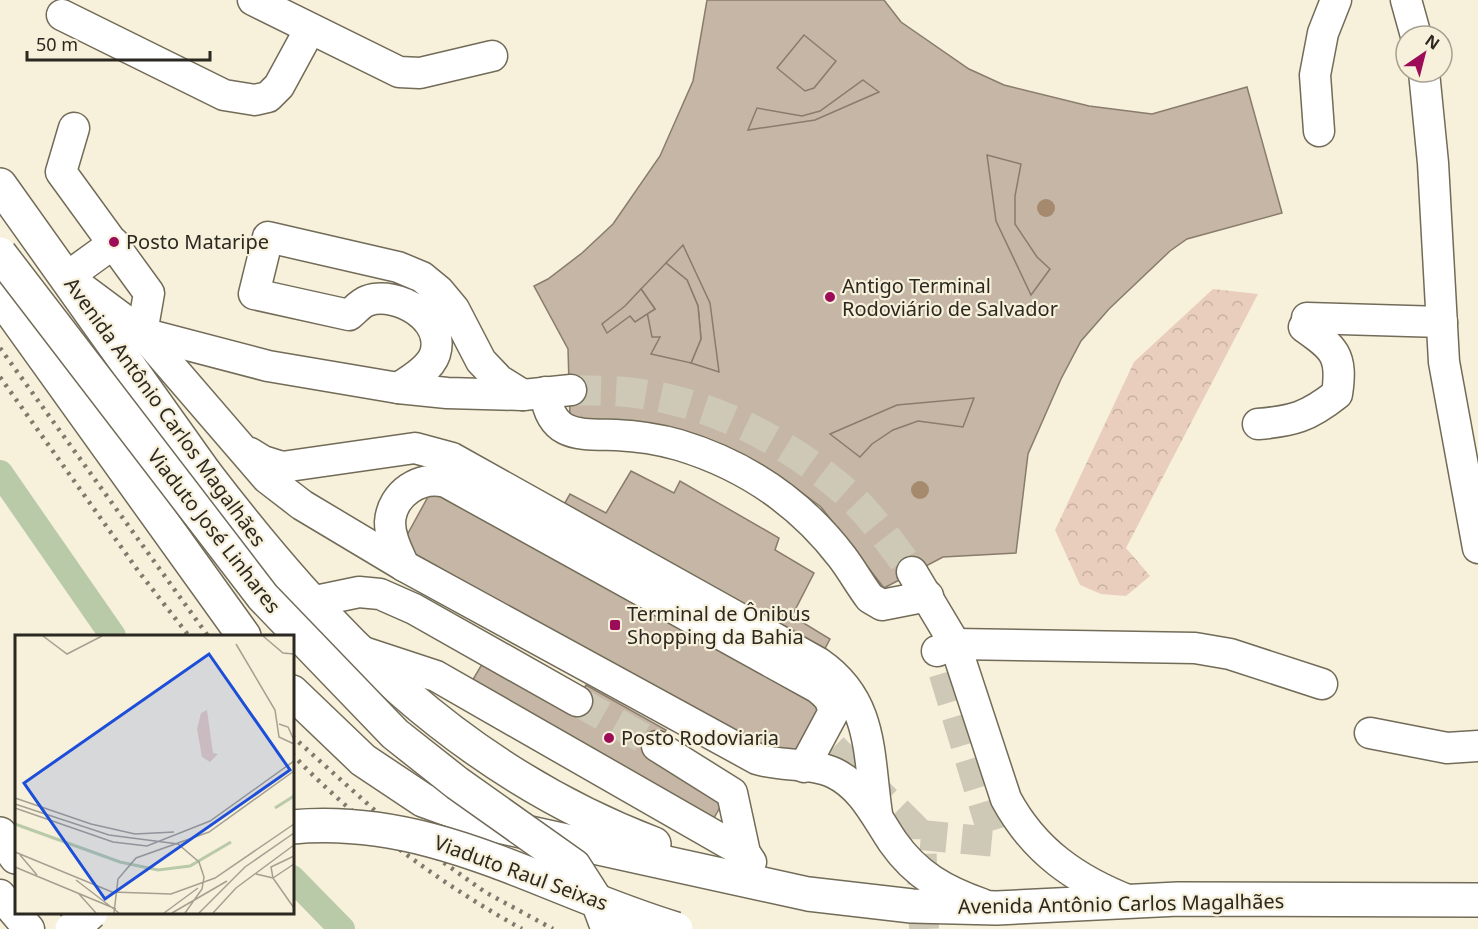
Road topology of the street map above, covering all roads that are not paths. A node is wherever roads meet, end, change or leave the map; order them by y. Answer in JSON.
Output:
{"nodes":[{"id":1,"x":253,"y":0,"type":"edge"},
{"id":2,"x":1336,"y":0,"type":"edge"},
{"id":3,"x":1406,"y":0,"type":"edge"},
{"id":4,"x":62,"y":15,"type":"dead end"},
{"id":5,"x":1413,"y":24,"type":"edge"},
{"id":6,"x":310,"y":29,"type":"junction"},
{"id":7,"x":492,"y":56,"type":"dead end"},
{"id":8,"x":1425,"y":84,"type":"edge"},
{"id":9,"x":74,"y":128,"type":"dead end"},
{"id":10,"x":1319,"y":131,"type":"dead end"},
{"id":11,"x":0,"y":185,"type":"edge"},
{"id":12,"x":114,"y":243,"type":"junction"},
{"id":13,"x":0,"y":254,"type":"edge"},
{"id":14,"x":67,"y":277,"type":"junction"},
{"id":15,"x":0,"y":296,"type":"edge"},
{"id":16,"x":1442,"y":322,"type":"junction"},
{"id":17,"x":142,"y":333,"type":"junction"},
{"id":18,"x":398,"y":388,"type":"junction"},
{"id":19,"x":547,"y":392,"type":"junction"},
{"id":20,"x":1258,"y":424,"type":"dead end"},
{"id":21,"x":237,"y":445,"type":"junction"},
{"id":22,"x":1478,"y":549,"type":"edge"},
{"id":23,"x":404,"y":566,"type":"junction"},
{"id":24,"x":311,"y":602,"type":"junction"},
{"id":25,"x":460,"y":634,"type":"junction"},
{"id":26,"x":243,"y":635,"type":"edge"},
{"id":27,"x":946,"y":647,"type":"junction"},
{"id":28,"x":357,"y":650,"type":"junction"},
{"id":29,"x":436,"y":676,"type":"junction"},
{"id":30,"x":1322,"y":684,"type":"dead end"},
{"id":31,"x":294,"y":694,"type":"edge"},
{"id":32,"x":577,"y":701,"type":"tunnel mouth"},
{"id":33,"x":1370,"y":733,"type":"dead end"},
{"id":34,"x":657,"y":746,"type":"tunnel mouth"},
{"id":35,"x":1478,"y":746,"type":"edge"},
{"id":36,"x":804,"y":767,"type":"junction"},
{"id":37,"x":878,"y":814,"type":"junction"},
{"id":38,"x":294,"y":827,"type":"edge"},
{"id":39,"x":0,"y":834,"type":"edge"},
{"id":40,"x":745,"y":853,"type":"junction"},
{"id":41,"x":15,"y":855,"type":"edge"},
{"id":42,"x":766,"y":884,"type":"junction"},
{"id":43,"x":0,"y":895,"type":"edge"},
{"id":44,"x":1478,"y":900,"type":"edge"},
{"id":45,"x":1130,"y":901,"type":"junction"},
{"id":46,"x":996,"y":908,"type":"junction"},
{"id":47,"x":15,"y":913,"type":"edge"},
{"id":48,"x":16,"y":914,"type":"edge"},
{"id":49,"x":65,"y":914,"type":"edge"},
{"id":50,"x":89,"y":914,"type":"edge"},
{"id":51,"x":29,"y":929,"type":"edge"},
{"id":52,"x":72,"y":929,"type":"edge"},
{"id":53,"x":80,"y":929,"type":"edge"},
{"id":54,"x":608,"y":929,"type":"edge"},
{"id":55,"x":676,"y":929,"type":"edge"}],
"edges":[{"from":1,"to":6,"type":"lane"},
{"from":2,"to":10,"type":"lane"},
{"from":3,"to":5,"type":"lane"},
{"from":4,"to":6,"type":"lane"},
{"from":6,"to":7,"type":"lane"},
{"from":8,"to":16,"type":"lane"},
{"from":9,"to":12,"type":"lane"},
{"from":11,"to":14,"type":"main road","name":"Avenida Antônio Carlos Magalhães"},
{"from":12,"to":14,"type":"lane"},
{"from":12,"to":17,"type":"lane"},
{"from":13,"to":54,"type":"main road","name":"Viaduto José Linhares","bridge":true},
{"from":14,"to":17,"type":"lane"},
{"from":14,"to":24,"type":"main road","name":"Avenida Antônio Carlos Magalhães"},
{"from":15,"to":26,"type":"main road"},
{"from":16,"to":20,"type":"lane"},
{"from":16,"to":22,"type":"lane"},
{"from":17,"to":18,"type":"lane"},
{"from":17,"to":21,"type":"lane"},
{"from":18,"to":19,"type":"lane"},
{"from":18,"to":19,"type":"lane"},
{"from":19,"to":27,"type":"lane"},
{"from":21,"to":23,"type":"lane"},
{"from":21,"to":37,"type":"lane"},
{"from":23,"to":36,"type":"lane"},
{"from":23,"to":36,"type":"lane"},
{"from":24,"to":25,"type":"lane"},
{"from":24,"to":28,"type":"main road","name":"Avenida Antônio Carlos Magalhães"},
{"from":25,"to":29,"type":"lane"},
{"from":25,"to":32,"type":"lane"},
{"from":27,"to":30,"type":"lane"},
{"from":27,"to":45,"type":"lane"},
{"from":28,"to":29,"type":"lane"},
{"from":28,"to":42,"type":"main road","name":"Avenida Antônio Carlos Magalhães"},
{"from":29,"to":40,"type":"lane"},
{"from":31,"to":42,"type":"main road","name":"Avenida Antônio Carlos Magalhães"},
{"from":33,"to":35,"type":"lane"},
{"from":34,"to":40,"type":"lane"},
{"from":36,"to":37,"type":"lane"},
{"from":37,"to":46,"type":"lane"},
{"from":38,"to":55,"type":"main road","name":"Viaduto Raul Seixas","bridge":true},
{"from":39,"to":41,"type":"main road"},
{"from":40,"to":42,"type":"lane"},
{"from":42,"to":46,"type":"main road","name":"Avenida Antônio Carlos Magalhães"},
{"from":43,"to":47,"type":"lane"},
{"from":44,"to":45,"type":"main road","name":"Avenida Antônio Carlos Magalhães"},
{"from":45,"to":46,"type":"main road","name":"Avenida Antônio Carlos Magalhães"},
{"from":48,"to":51,"type":"lane"},
{"from":49,"to":53,"type":"main road"},
{"from":50,"to":52,"type":"main road","bridge":true}]}
